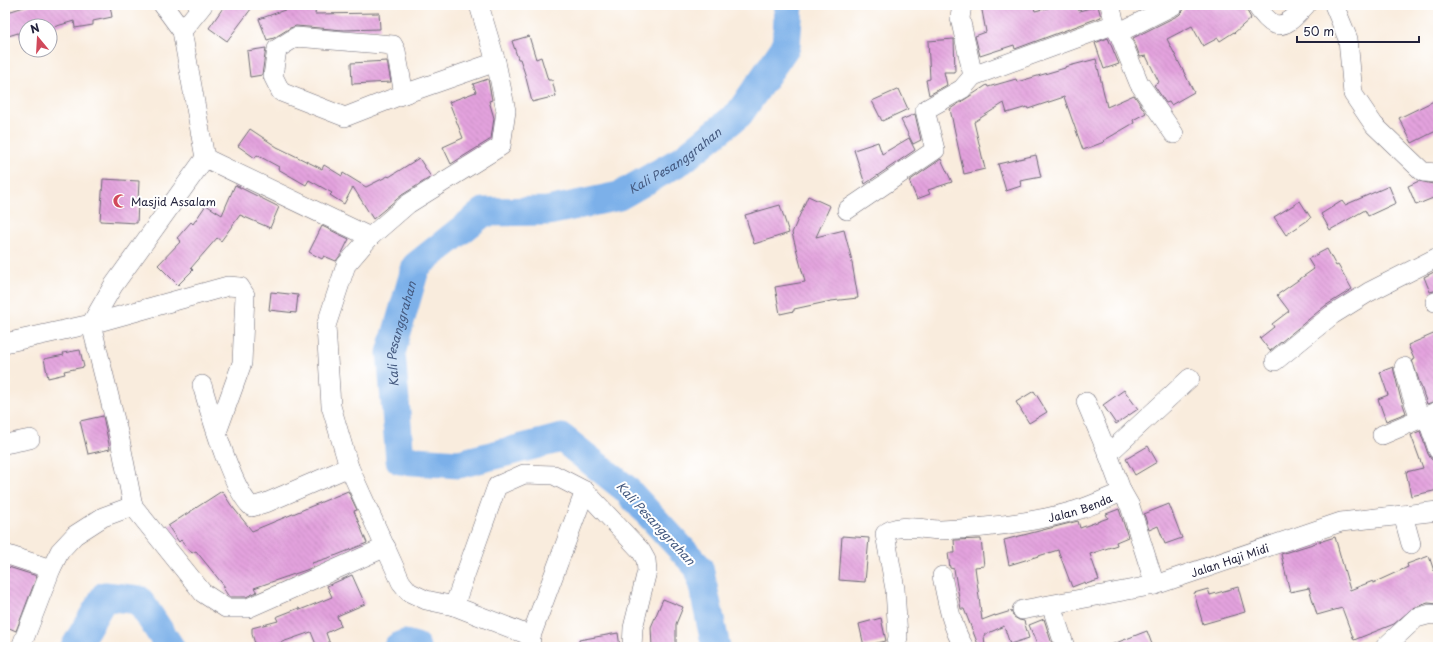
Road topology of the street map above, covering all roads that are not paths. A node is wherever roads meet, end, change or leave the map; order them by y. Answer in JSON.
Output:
{"nodes":[{"id":1,"x":163,"y":5,"type":"edge"},
{"id":2,"x":203,"y":5,"type":"edge"},
{"id":3,"x":479,"y":5,"type":"edge"},
{"id":4,"x":962,"y":5,"type":"edge"},
{"id":5,"x":1110,"y":5,"type":"edge"},
{"id":6,"x":1174,"y":5,"type":"edge"},
{"id":7,"x":1256,"y":5,"type":"edge"},
{"id":8,"x":1306,"y":5,"type":"edge"},
{"id":9,"x":1334,"y":5,"type":"edge"},
{"id":10,"x":1117,"y":28,"type":"junction"},
{"id":11,"x":182,"y":31,"type":"junction"},
{"id":12,"x":496,"y":62,"type":"junction"},
{"id":13,"x":973,"y":76,"type":"junction"},
{"id":14,"x":404,"y":94,"type":"junction"},
{"id":15,"x":1174,"y":134,"type":"dead end"},
{"id":16,"x":205,"y":158,"type":"junction"},
{"id":17,"x":1438,"y":173,"type":"edge"},
{"id":18,"x":847,"y":210,"type":"dead end"},
{"id":19,"x":370,"y":237,"type":"junction"},
{"id":20,"x":1438,"y":257,"type":"edge"},
{"id":21,"x":91,"y":324,"type":"junction"},
{"id":22,"x":5,"y":343,"type":"edge"},
{"id":23,"x":1275,"y":361,"type":"dead end"},
{"id":24,"x":1404,"y":367,"type":"dead end"},
{"id":25,"x":1190,"y":378,"type":"dead end"},
{"id":26,"x":202,"y":385,"type":"dead end"},
{"id":27,"x":1086,"y":402,"type":"dead end"},
{"id":28,"x":1428,"y":414,"type":"edge"},
{"id":29,"x":217,"y":432,"type":"junction"},
{"id":30,"x":1382,"y":435,"type":"dead end"},
{"id":31,"x":30,"y":439,"type":"dead end"},
{"id":32,"x":5,"y":444,"type":"edge"},
{"id":33,"x":1438,"y":450,"type":"edge"},
{"id":34,"x":1108,"y":454,"type":"junction"},
{"id":35,"x":349,"y":467,"type":"junction"},
{"id":36,"x":585,"y":491,"type":"junction"},
{"id":37,"x":1122,"y":492,"type":"junction"},
{"id":38,"x":133,"y":506,"type":"junction"},
{"id":39,"x":1438,"y":511,"type":"edge"},
{"id":40,"x":1403,"y":515,"type":"junction"},
{"id":41,"x":1411,"y":544,"type":"dead end"},
{"id":42,"x":386,"y":547,"type":"junction"},
{"id":43,"x":5,"y":554,"type":"edge"},
{"id":44,"x":51,"y":569,"type":"junction"},
{"id":45,"x":942,"y":576,"type":"dead end"},
{"id":46,"x":1155,"y":584,"type":"junction"},
{"id":47,"x":1051,"y":605,"type":"junction"},
{"id":48,"x":454,"y":606,"type":"junction"},
{"id":49,"x":1022,"y":610,"type":"dead end"},
{"id":50,"x":1438,"y":615,"type":"edge"},
{"id":51,"x":531,"y":641,"type":"edge"},
{"id":52,"x":21,"y":647,"type":"edge"},
{"id":53,"x":632,"y":647,"type":"edge"},
{"id":54,"x":896,"y":647,"type":"edge"},
{"id":55,"x":964,"y":647,"type":"edge"},
{"id":56,"x":1065,"y":647,"type":"edge"},
{"id":57,"x":1385,"y":647,"type":"edge"}],
"edges":[{"from":1,"to":11,"type":"street"},
{"from":2,"to":11,"type":"street"},
{"from":3,"to":12,"type":"street"},
{"from":4,"to":13,"type":"street"},
{"from":5,"to":10,"type":"street"},
{"from":6,"to":10,"type":"street"},
{"from":7,"to":8,"type":"street"},
{"from":9,"to":17,"type":"street"},
{"from":10,"to":13,"type":"street"},
{"from":10,"to":15,"type":"street"},
{"from":11,"to":16,"type":"street"},
{"from":12,"to":14,"type":"street"},
{"from":12,"to":19,"type":"street"},
{"from":13,"to":18,"type":"street"},
{"from":14,"to":14,"type":"street"},
{"from":16,"to":19,"type":"street"},
{"from":16,"to":21,"type":"street"},
{"from":19,"to":35,"type":"street"},
{"from":20,"to":23,"type":"street"},
{"from":21,"to":22,"type":"street"},
{"from":21,"to":29,"type":"street"},
{"from":21,"to":38,"type":"street"},
{"from":24,"to":28,"type":"street"},
{"from":25,"to":34,"type":"street"},
{"from":26,"to":29,"type":"street"},
{"from":27,"to":34,"type":"street","name":"Jalan Benda"},
{"from":28,"to":30,"type":"street"},
{"from":28,"to":33,"type":"street"},
{"from":29,"to":35,"type":"street"},
{"from":31,"to":32,"type":"street"},
{"from":34,"to":37,"type":"street","name":"Jalan Benda"},
{"from":35,"to":42,"type":"street"},
{"from":36,"to":48,"type":"street"},
{"from":36,"to":51,"type":"street"},
{"from":36,"to":53,"type":"street"},
{"from":37,"to":46,"type":"street"},
{"from":37,"to":54,"type":"street","name":"Jalan Benda"},
{"from":38,"to":42,"type":"street"},
{"from":38,"to":44,"type":"street"},
{"from":39,"to":40,"type":"street","name":"Jalan Haji Midi"},
{"from":40,"to":41,"type":"street"},
{"from":40,"to":46,"type":"street","name":"Jalan Haji Midi"},
{"from":42,"to":48,"type":"street"},
{"from":43,"to":44,"type":"street"},
{"from":44,"to":52,"type":"street"},
{"from":45,"to":55,"type":"street"},
{"from":46,"to":47,"type":"street","name":"Jalan Haji Midi"},
{"from":47,"to":49,"type":"street","name":"Jalan Haji Midi"},
{"from":47,"to":56,"type":"street"},
{"from":48,"to":51,"type":"street"},
{"from":50,"to":57,"type":"street"}]}
